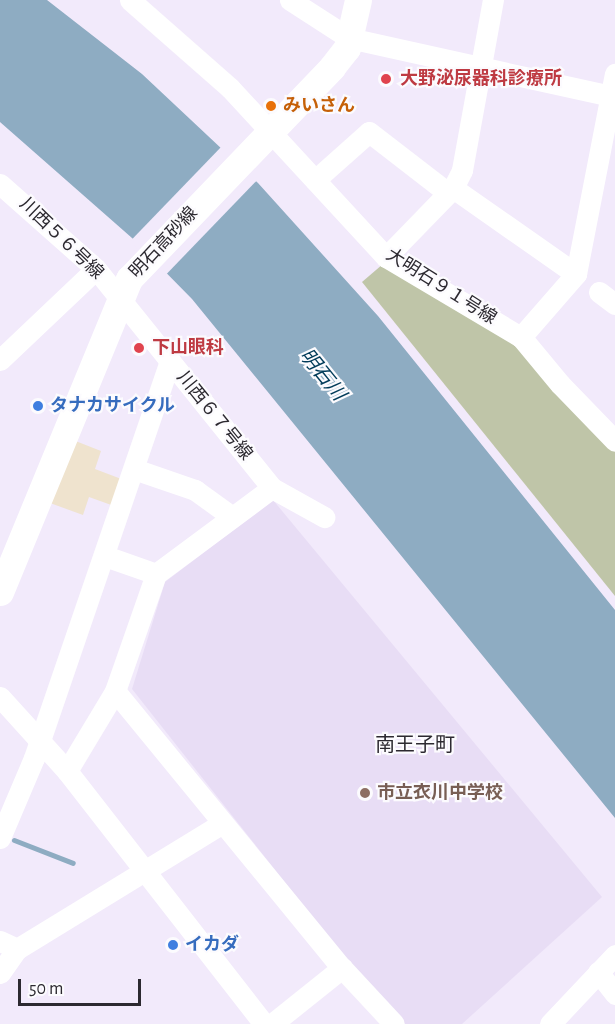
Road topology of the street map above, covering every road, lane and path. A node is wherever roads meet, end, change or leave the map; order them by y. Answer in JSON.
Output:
{"nodes":[{"id":1,"x":130,"y":0,"type":"edge"},
{"id":2,"x":290,"y":0,"type":"edge"},
{"id":3,"x":358,"y":0,"type":"edge"},
{"id":4,"x":493,"y":0,"type":"edge"},
{"id":5,"x":349,"y":38,"type":"junction"},
{"id":6,"x":481,"y":69,"type":"junction"},
{"id":7,"x":615,"y":74,"type":"edge"},
{"id":8,"x":613,"y":97,"type":"edge"},
{"id":9,"x":265,"y":136,"type":"junction"},
{"id":10,"x":315,"y":180,"type":"junction"},
{"id":11,"x":450,"y":191,"type":"junction"},
{"id":12,"x":4,"y":195,"type":"edge"},
{"id":13,"x":386,"y":257,"type":"junction"},
{"id":14,"x":96,"y":269,"type":"junction"},
{"id":15,"x":576,"y":274,"type":"junction"},
{"id":16,"x":119,"y":298,"type":"junction"},
{"id":17,"x":521,"y":337,"type":"junction"},
{"id":18,"x":0,"y":360,"type":"edge"},
{"id":19,"x":170,"y":361,"type":"junction"},
{"id":20,"x":611,"y":428,"type":"edge"},
{"id":21,"x":134,"y":469,"type":"junction"},
{"id":22,"x":272,"y":488,"type":"junction"},
{"id":23,"x":231,"y":516,"type":"junction"},
{"id":24,"x":324,"y":517,"type":"dead end"},
{"id":25,"x":105,"y":556,"type":"junction"},
{"id":26,"x":156,"y":574,"type":"junction"},
{"id":27,"x":0,"y":592,"type":"edge"},
{"id":28,"x":115,"y":691,"type":"junction"},
{"id":29,"x":0,"y":697,"type":"edge"},
{"id":30,"x":40,"y":736,"type":"junction"},
{"id":31,"x":67,"y":771,"type":"junction"},
{"id":32,"x":223,"y":823,"type":"junction"},
{"id":33,"x":0,"y":838,"type":"edge"},
{"id":34,"x":145,"y":871,"type":"junction"},
{"id":35,"x":8,"y":945,"type":"edge"},
{"id":36,"x":615,"y":955,"type":"edge"},
{"id":37,"x":342,"y":968,"type":"junction"},
{"id":38,"x":598,"y":972,"type":"junction"},
{"id":39,"x":0,"y":973,"type":"edge"},
{"id":40,"x":615,"y":994,"type":"edge"},
{"id":41,"x":264,"y":1024,"type":"edge"},
{"id":42,"x":272,"y":1024,"type":"edge"},
{"id":43,"x":394,"y":1024,"type":"edge"},
{"id":44,"x":550,"y":1024,"type":"edge"}],
"edges":[{"from":1,"to":9,"type":"street","name":"大明石９１号線"},
{"from":2,"to":5,"type":"street"},
{"from":3,"to":5,"type":"main road","name":"明石高砂線"},
{"from":4,"to":6,"type":"street"},
{"from":5,"to":6,"type":"street"},
{"from":5,"to":9,"type":"main road","name":"明石高砂線"},
{"from":6,"to":8,"type":"street"},
{"from":6,"to":11,"type":"street"},
{"from":7,"to":8,"type":"street"},
{"from":8,"to":15,"type":"street"},
{"from":9,"to":10,"type":"street","name":"大明石９１号線"},
{"from":9,"to":16,"type":"main road","name":"明石高砂線"},
{"from":10,"to":11,"type":"street"},
{"from":10,"to":13,"type":"street","name":"大明石９１号線"},
{"from":11,"to":13,"type":"street"},
{"from":11,"to":15,"type":"street"},
{"from":12,"to":14,"type":"street","name":"川西５６号線"},
{"from":13,"to":17,"type":"street","name":"大明石９１号線"},
{"from":14,"to":16,"type":"street","name":"川西５６号線"},
{"from":14,"to":18,"type":"street"},
{"from":15,"to":17,"type":"street"},
{"from":16,"to":19,"type":"street","name":"川西６７号線"},
{"from":16,"to":27,"type":"main road","name":"明石高砂線"},
{"from":17,"to":20,"type":"street","name":"大明石９１号線"},
{"from":19,"to":21,"type":"street"},
{"from":19,"to":22,"type":"street","name":"川西６７号線"},
{"from":21,"to":23,"type":"street"},
{"from":21,"to":25,"type":"street"},
{"from":22,"to":23,"type":"street"},
{"from":22,"to":24,"type":"street","name":"川西６７号線"},
{"from":23,"to":26,"type":"street"},
{"from":25,"to":26,"type":"street"},
{"from":25,"to":30,"type":"street"},
{"from":26,"to":28,"type":"street"},
{"from":28,"to":31,"type":"street"},
{"from":28,"to":32,"type":"street"},
{"from":29,"to":30,"type":"street"},
{"from":30,"to":31,"type":"street"},
{"from":30,"to":33,"type":"street"},
{"from":31,"to":34,"type":"street"},
{"from":32,"to":34,"type":"street"},
{"from":32,"to":37,"type":"street"},
{"from":34,"to":35,"type":"street"},
{"from":34,"to":41,"type":"street"},
{"from":35,"to":39,"type":"street"},
{"from":36,"to":38,"type":"street"},
{"from":37,"to":42,"type":"street"},
{"from":37,"to":43,"type":"street"},
{"from":38,"to":40,"type":"street"},
{"from":38,"to":44,"type":"street"}]}
